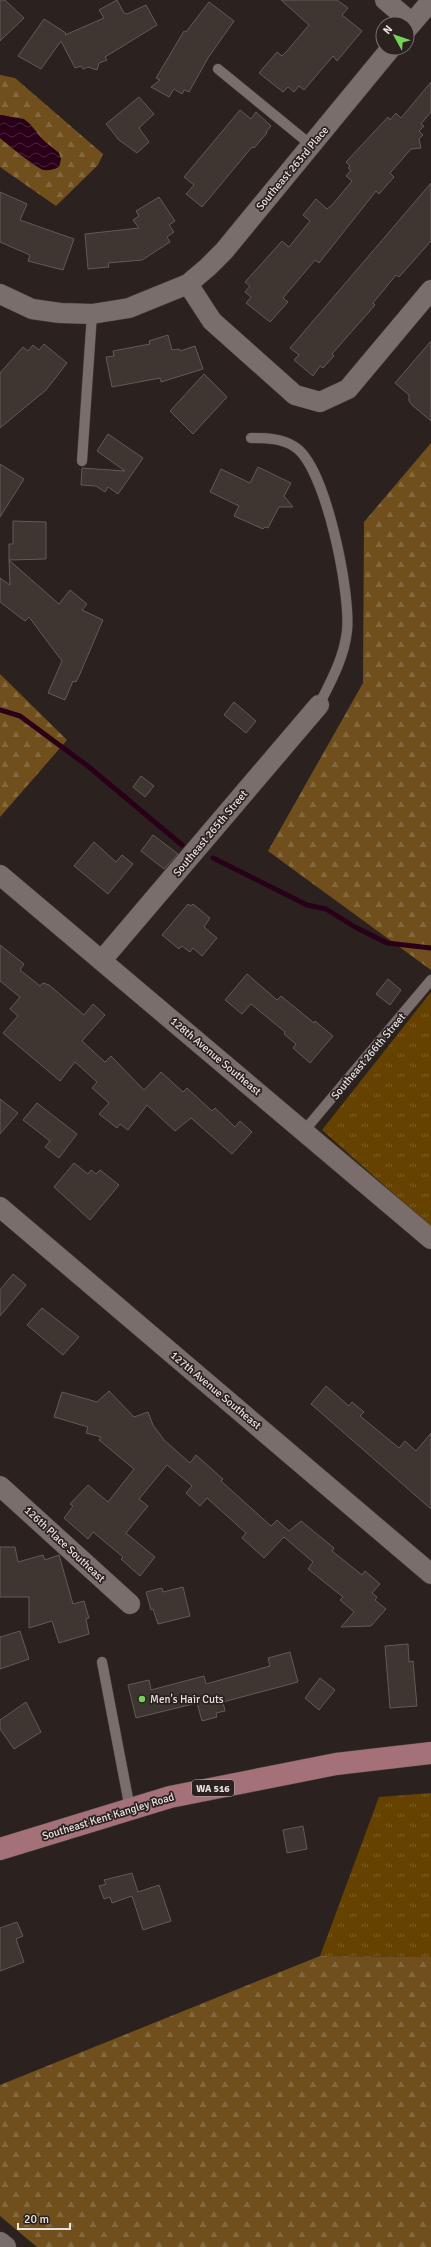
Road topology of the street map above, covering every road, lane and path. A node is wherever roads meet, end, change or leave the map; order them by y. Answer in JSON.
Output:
{"nodes":[{"id":1,"x":385,"y":0,"type":"edge"},
{"id":2,"x":431,"y":1,"type":"edge"},
{"id":3,"x":400,"y":16,"type":"edge"},
{"id":4,"x":415,"y":20,"type":"edge"},
{"id":5,"x":384,"y":56,"type":"edge"},
{"id":6,"x":218,"y":69,"type":"dead end"},
{"id":7,"x":311,"y":145,"type":"junction"},
{"id":8,"x":188,"y":284,"type":"junction"},
{"id":9,"x":431,"y":290,"type":"edge"},
{"id":10,"x":0,"y":294,"type":"edge"},
{"id":11,"x":92,"y":314,"type":"junction"},
{"id":12,"x":251,"y":438,"type":"dead end"},
{"id":13,"x":82,"y":461,"type":"dead end"},
{"id":14,"x":319,"y":705,"type":"joint"},
{"id":15,"x":0,"y":875,"type":"edge"},
{"id":16,"x":102,"y":960,"type":"junction"},
{"id":17,"x":431,"y":980,"type":"edge"},
{"id":18,"x":304,"y":1131,"type":"junction"},
{"id":19,"x":0,"y":1208,"type":"edge"},
{"id":20,"x":431,"y":1239,"type":"edge"},
{"id":21,"x":0,"y":1485,"type":"edge"},
{"id":22,"x":431,"y":1574,"type":"edge"},
{"id":23,"x":130,"y":1604,"type":"dead end"},
{"id":24,"x":102,"y":1662,"type":"dead end"},
{"id":25,"x":431,"y":1753,"type":"edge"},
{"id":26,"x":130,"y":1809,"type":"junction"},
{"id":27,"x":0,"y":1850,"type":"edge"},
{"id":28,"x":0,"y":2243,"type":"edge"},
{"id":29,"x":5,"y":2247,"type":"edge"}],
"edges":[{"from":1,"to":3,"type":"street"},
{"from":2,"to":4,"type":"street"},
{"from":5,"to":7,"type":"street","name":"Southeast 263rd Place"},
{"from":6,"to":7,"type":"lane"},
{"from":7,"to":8,"type":"street","name":"Southeast 263rd Place"},
{"from":8,"to":9,"type":"street"},
{"from":8,"to":11,"type":"street"},
{"from":10,"to":11,"type":"street"},
{"from":11,"to":13,"type":"lane"},
{"from":12,"to":14,"type":"lane"},
{"from":14,"to":16,"type":"street","name":"Southeast 265th Street"},
{"from":15,"to":16,"type":"street","name":"128th Avenue Southeast"},
{"from":16,"to":18,"type":"street","name":"128th Avenue Southeast"},
{"from":17,"to":18,"type":"lane","name":"Southeast 266th Street"},
{"from":18,"to":20,"type":"street","name":"128th Avenue Southeast"},
{"from":19,"to":22,"type":"street","name":"127th Avenue Southeast"},
{"from":21,"to":23,"type":"street","name":"126th Place Southeast"},
{"from":24,"to":26,"type":"lane"},
{"from":25,"to":26,"type":"main road","name":"Southeast Kent Kangley Road","number":"WA 516"},
{"from":26,"to":27,"type":"main road","name":"Southeast Kent Kangley Road","number":"WA 516"},
{"from":28,"to":29,"type":"street"}]}
